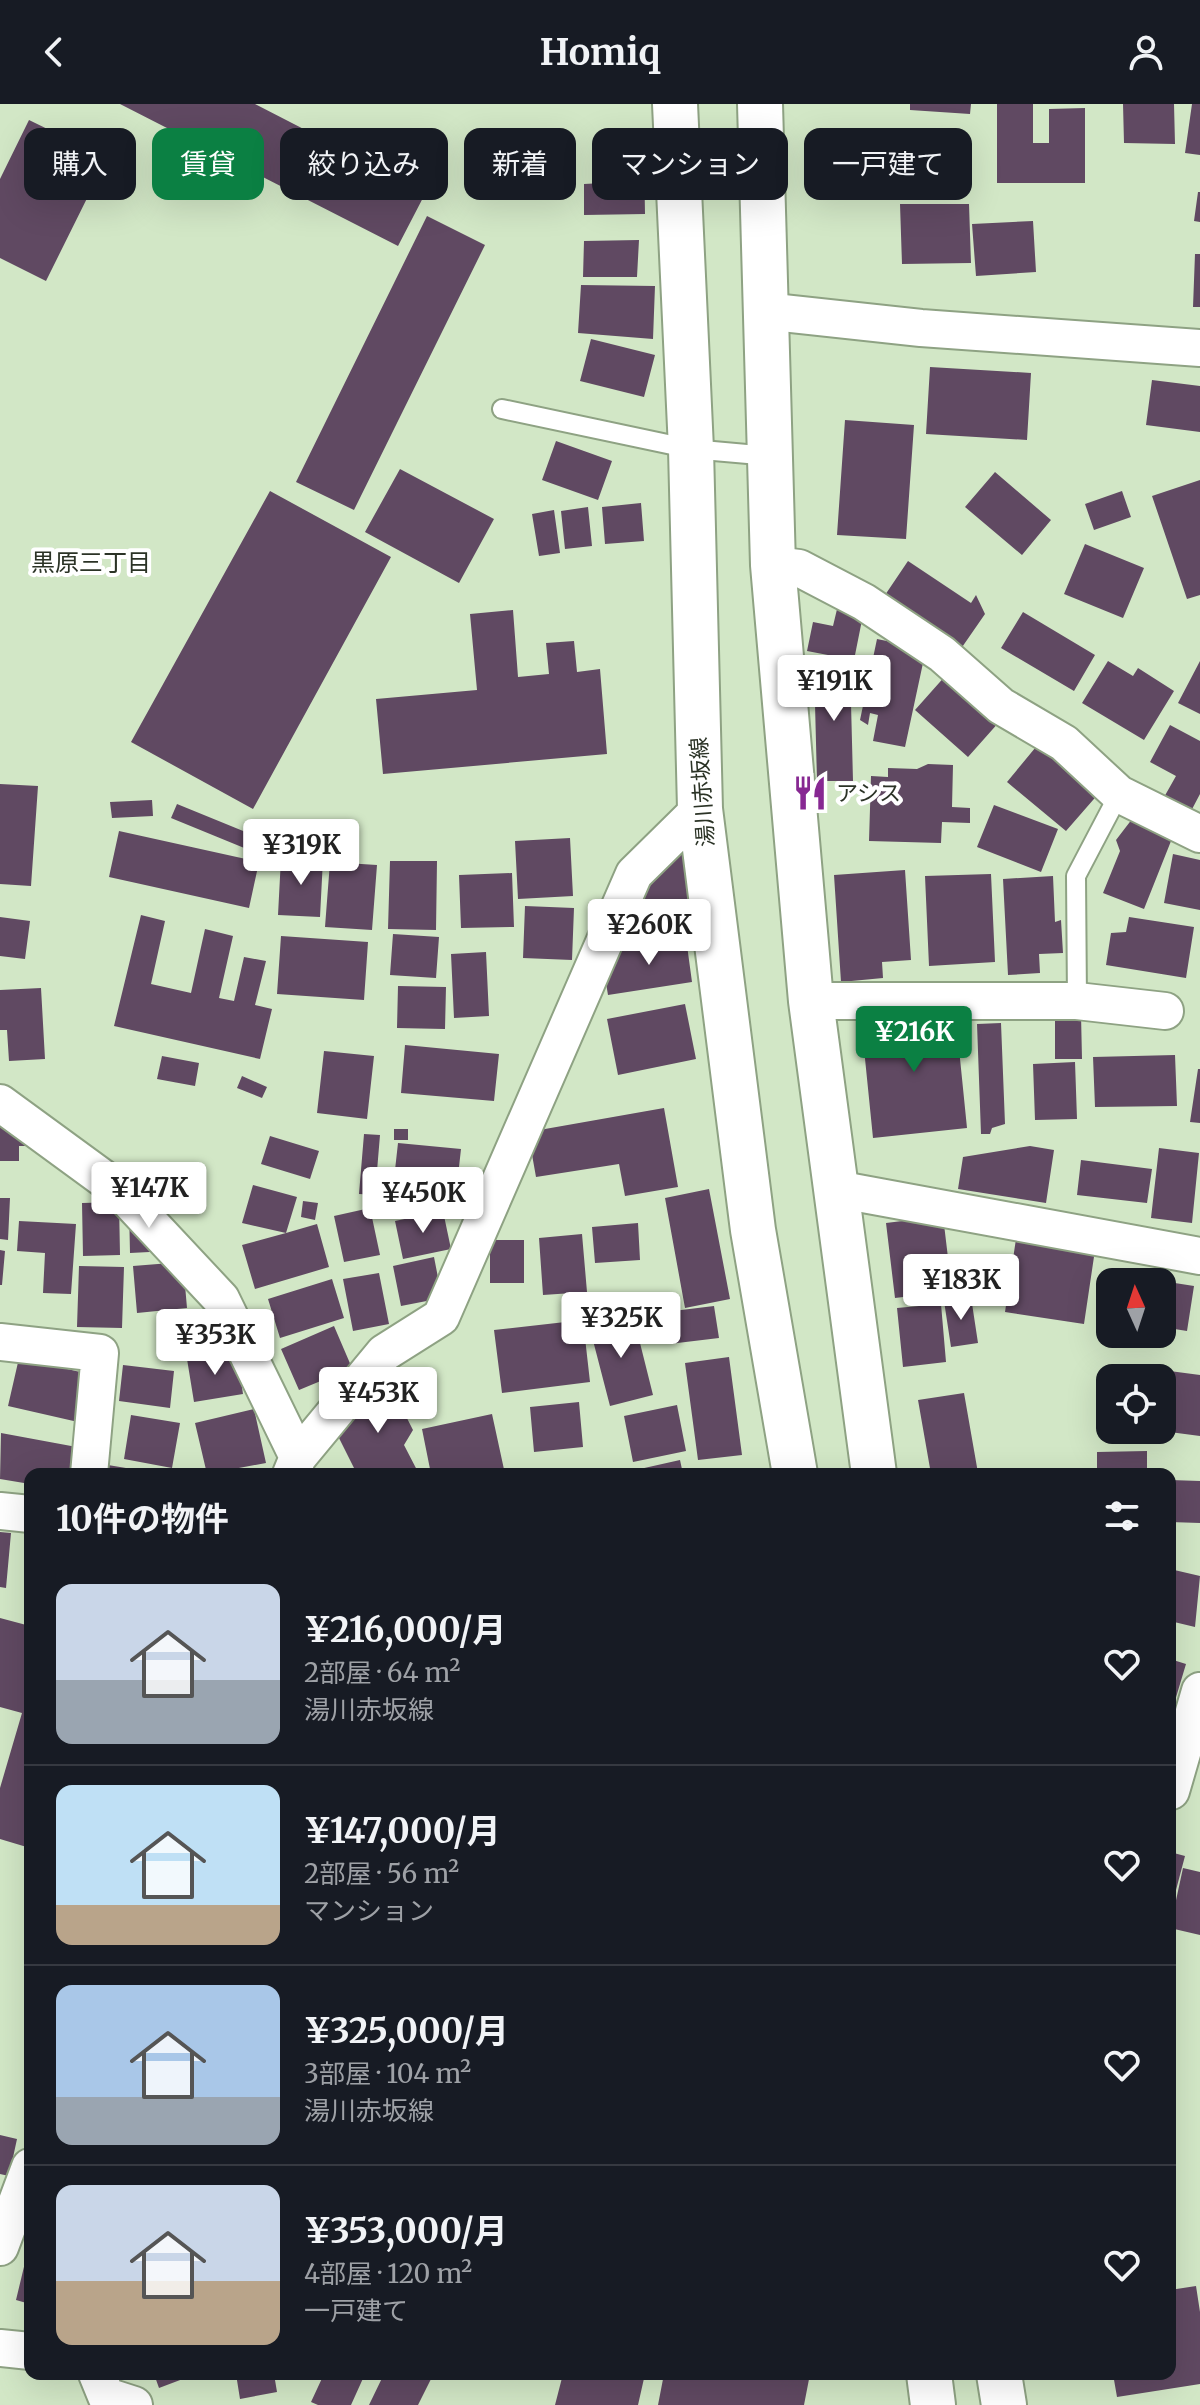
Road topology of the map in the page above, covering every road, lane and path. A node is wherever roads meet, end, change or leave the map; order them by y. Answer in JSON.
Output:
{"nodes":[{"id":1,"x":675,"y":104,"type":"edge"},
{"id":2,"x":760,"y":104,"type":"edge"},
{"id":3,"x":764,"y":311,"type":"junction"},
{"id":4,"x":1200,"y":348,"type":"edge"},
{"id":5,"x":502,"y":409,"type":"dead end"},
{"id":6,"x":691,"y":449,"type":"junction"},
{"id":7,"x":772,"y":456,"type":"junction"},
{"id":8,"x":773,"y":565,"type":"junction"},
{"id":9,"x":1119,"y":794,"type":"junction"},
{"id":10,"x":700,"y":809,"type":"junction"},
{"id":11,"x":1200,"y":834,"type":"edge"},
{"id":12,"x":811,"y":1001,"type":"junction"},
{"id":13,"x":1077,"y":1001,"type":"junction"},
{"id":14,"x":1165,"y":1011,"type":"dead end"},
{"id":15,"x":0,"y":1103,"type":"edge"},
{"id":16,"x":836,"y":1189,"type":"junction"},
{"id":17,"x":1200,"y":1256,"type":"edge"},
{"id":18,"x":0,"y":1342,"type":"edge"},
{"id":19,"x":294,"y":1466,"type":"edge"},
{"id":20,"x":90,"y":1468,"type":"edge"},
{"id":21,"x":794,"y":1468,"type":"edge"},
{"id":22,"x":873,"y":1468,"type":"edge"},
{"id":23,"x":0,"y":1511,"type":"edge"},
{"id":24,"x":24,"y":1513,"type":"edge"},
{"id":25,"x":1200,"y":1691,"type":"edge"},
{"id":26,"x":1180,"y":1792,"type":"edge"},
{"id":27,"x":24,"y":2183,"type":"edge"},
{"id":28,"x":0,"y":2247,"type":"edge"},
{"id":29,"x":0,"y":2348,"type":"edge"},
{"id":30,"x":24,"y":2350,"type":"edge"},
{"id":31,"x":930,"y":2380,"type":"edge"},
{"id":32,"x":1000,"y":2380,"type":"edge"},
{"id":33,"x":933,"y":2405,"type":"edge"},
{"id":34,"x":1004,"y":2405,"type":"edge"}],
"edges":[{"from":1,"to":6,"type":"main road","name":"湯川赤坂線"},
{"from":2,"to":3,"type":"main road"},
{"from":3,"to":4,"type":"street"},
{"from":3,"to":7,"type":"main road"},
{"from":5,"to":6,"type":"lane"},
{"from":6,"to":7,"type":"lane"},
{"from":6,"to":10,"type":"main road","name":"湯川赤坂線"},
{"from":7,"to":8,"type":"main road"},
{"from":8,"to":9,"type":"street"},
{"from":8,"to":12,"type":"main road"},
{"from":9,"to":11,"type":"street"},
{"from":9,"to":13,"type":"lane"},
{"from":10,"to":19,"type":"street"},
{"from":10,"to":21,"type":"main road","name":"湯川赤坂線"},
{"from":12,"to":13,"type":"street"},
{"from":12,"to":16,"type":"main road"},
{"from":13,"to":14,"type":"street"},
{"from":15,"to":19,"type":"street"},
{"from":16,"to":17,"type":"street"},
{"from":16,"to":22,"type":"main road"},
{"from":18,"to":20,"type":"street"},
{"from":23,"to":24,"type":"street"},
{"from":25,"to":26,"type":"street"},
{"from":27,"to":28,"type":"street"},
{"from":29,"to":30,"type":"street"},
{"from":31,"to":33,"type":"main road"},
{"from":32,"to":34,"type":"main road"}]}
